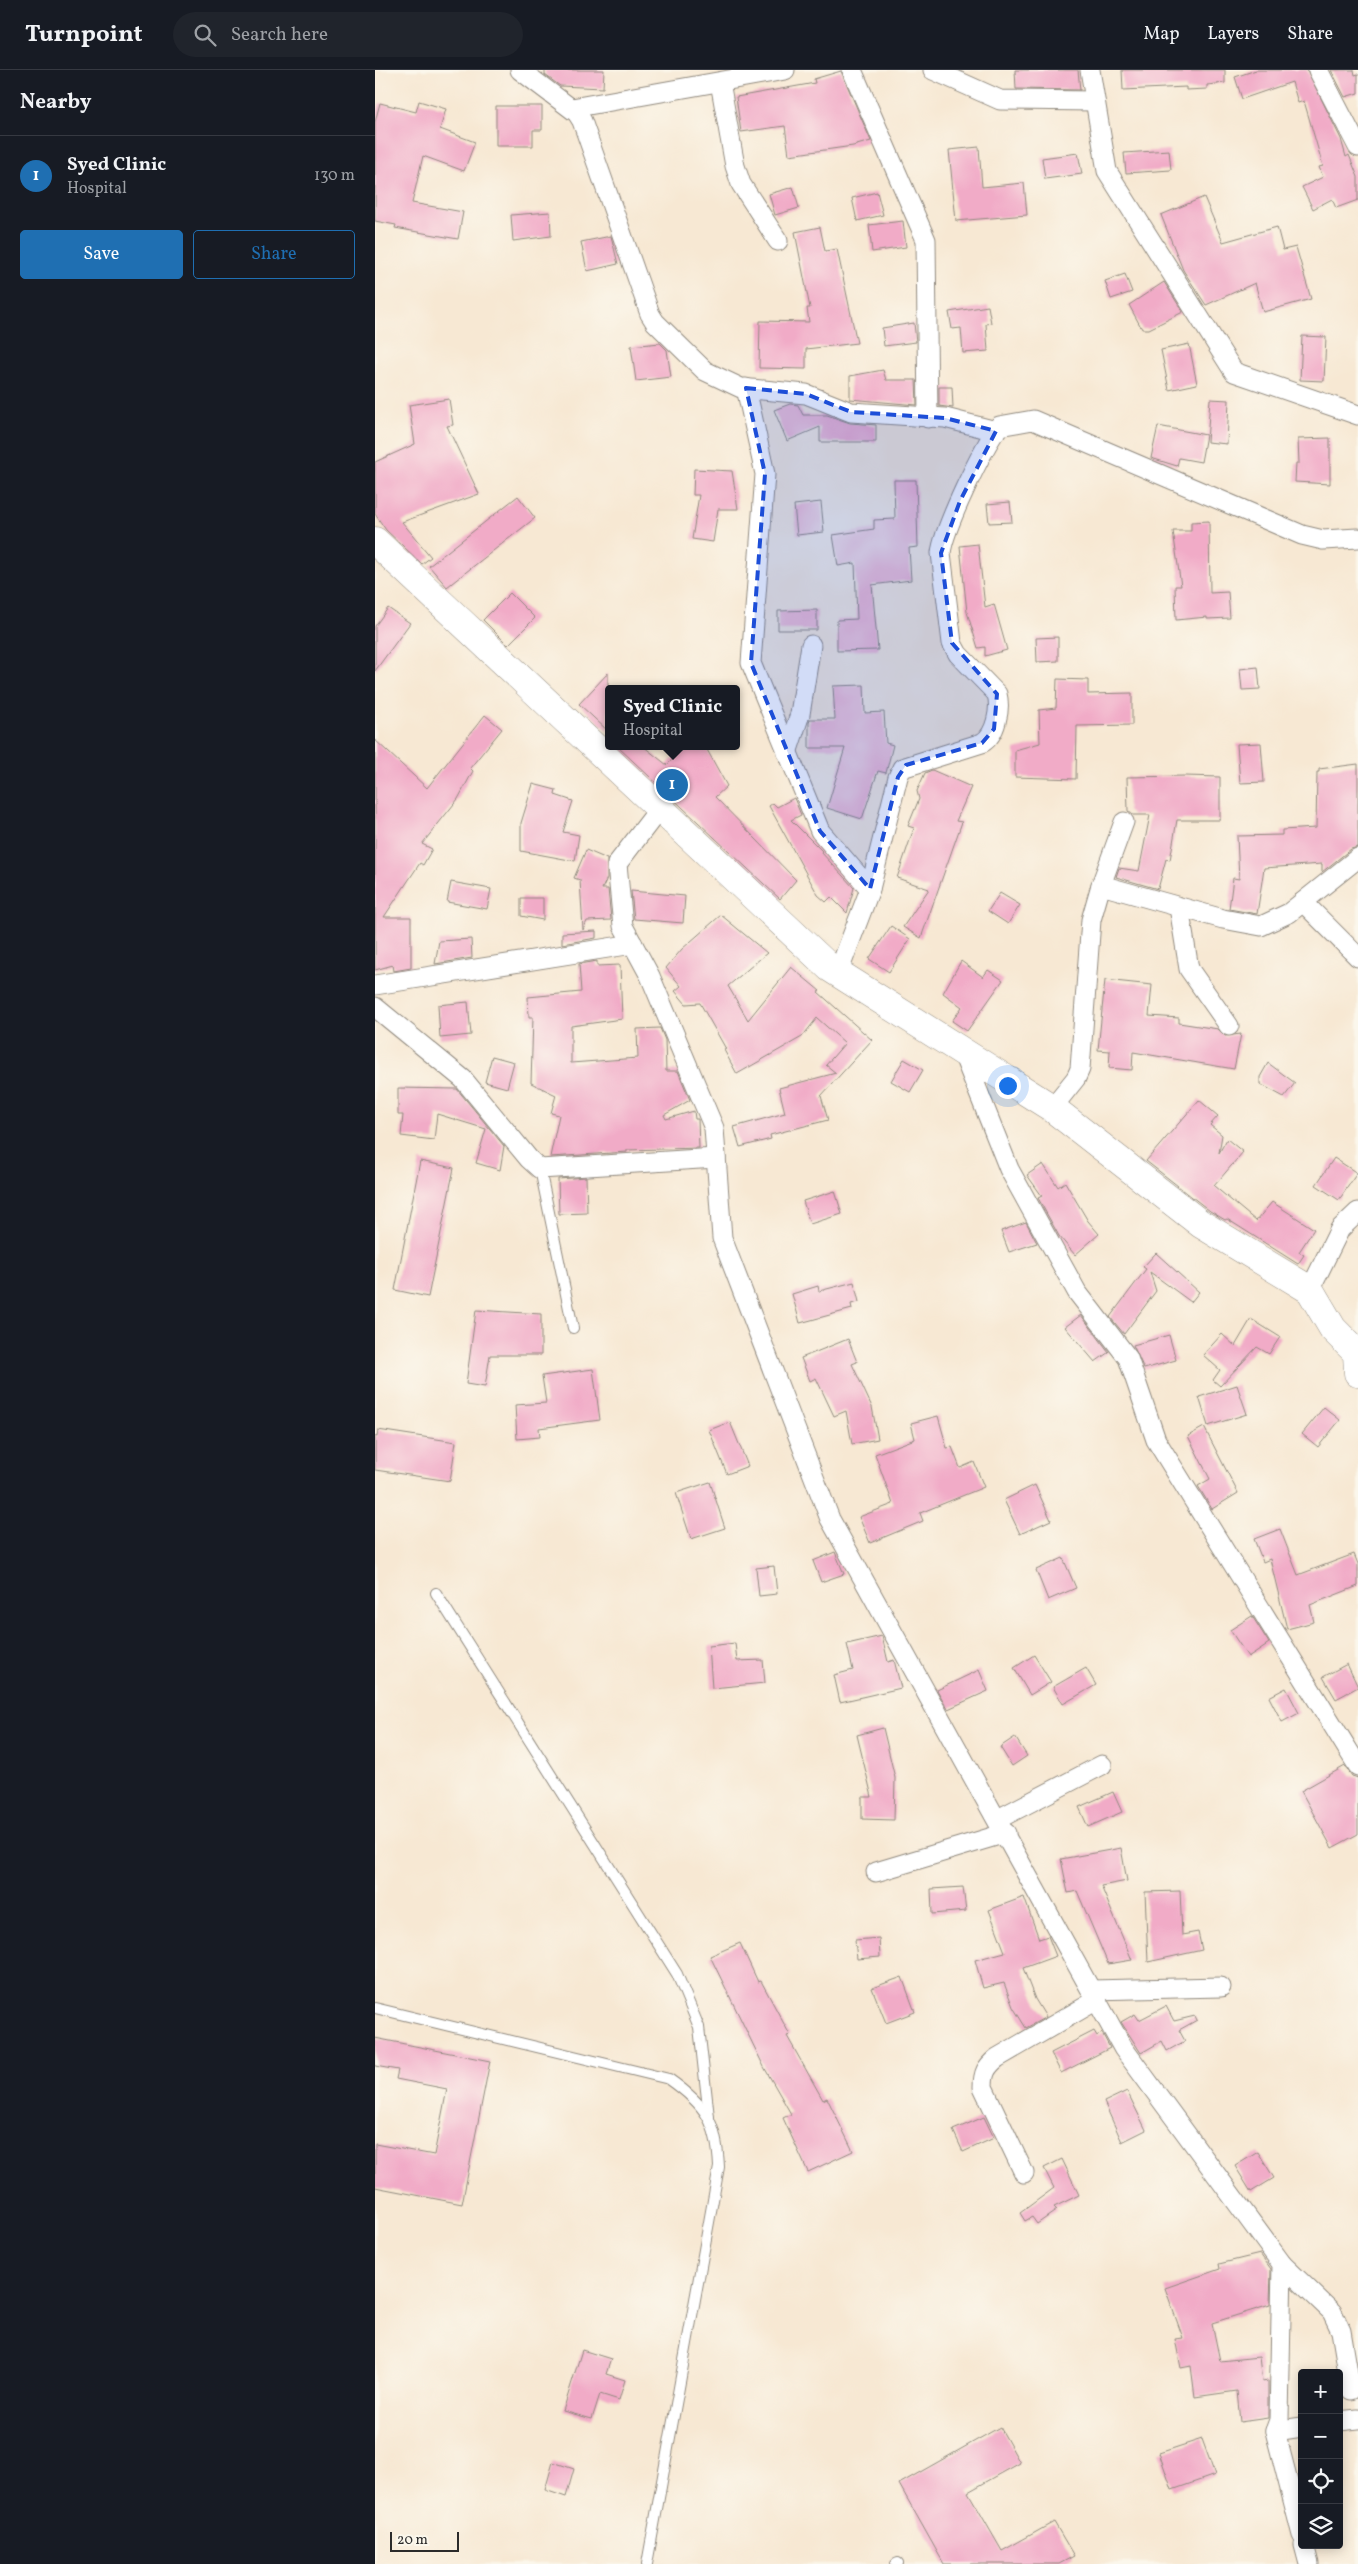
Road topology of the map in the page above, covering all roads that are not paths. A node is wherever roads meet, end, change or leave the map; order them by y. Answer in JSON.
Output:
{"nodes":[{"id":1,"x":785,"y":70,"type":"edge"},
{"id":2,"x":853,"y":70,"type":"edge"},
{"id":3,"x":933,"y":70,"type":"edge"},
{"id":4,"x":1090,"y":70,"type":"edge"},
{"id":5,"x":1318,"y":70,"type":"edge"},
{"id":6,"x":533,"y":73,"type":"edge"},
{"id":7,"x":720,"y":82,"type":"junction"},
{"id":8,"x":1095,"y":101,"type":"junction"},
{"id":9,"x":572,"y":108,"type":"junction"},
{"id":10,"x":1358,"y":147,"type":"edge"},
{"id":11,"x":778,"y":241,"type":"dead end"},
{"id":12,"x":746,"y":388,"type":"junction"},
{"id":13,"x":1358,"y":415,"type":"edge"},
{"id":14,"x":928,"y":418,"type":"junction"},
{"id":15,"x":999,"y":428,"type":"junction"},
{"id":16,"x":1358,"y":538,"type":"edge"},
{"id":17,"x":375,"y":541,"type":"edge"},
{"id":18,"x":811,"y":645,"type":"dead end"},
{"id":19,"x":787,"y":753,"type":"junction"},
{"id":20,"x":660,"y":808,"type":"junction"},
{"id":21,"x":1124,"y":822,"type":"dead end"},
{"id":22,"x":1358,"y":858,"type":"edge"},
{"id":23,"x":1101,"y":885,"type":"junction"},
{"id":24,"x":870,"y":889,"type":"junction"},
{"id":25,"x":1303,"y":902,"type":"junction"},
{"id":26,"x":1179,"y":907,"type":"junction"},
{"id":27,"x":633,"y":944,"type":"junction"},
{"id":28,"x":1358,"y":957,"type":"edge"},
{"id":29,"x":838,"y":973,"type":"junction"},
{"id":30,"x":375,"y":985,"type":"edge"},
{"id":31,"x":375,"y":1007,"type":"edge"},
{"id":32,"x":1229,"y":1026,"type":"dead end"},
{"id":33,"x":962,"y":1051,"type":"junction"},
{"id":34,"x":1052,"y":1108,"type":"junction"},
{"id":35,"x":717,"y":1158,"type":"junction"},
{"id":36,"x":540,"y":1169,"type":"junction"},
{"id":37,"x":1358,"y":1212,"type":"edge"},
{"id":38,"x":1310,"y":1290,"type":"junction"},
{"id":39,"x":573,"y":1328,"type":"dead end"},
{"id":40,"x":1358,"y":1364,"type":"edge"},
{"id":41,"x":436,"y":1593,"type":"dead end"},
{"id":42,"x":1102,"y":1765,"type":"dead end"},
{"id":43,"x":1358,"y":1766,"type":"edge"},
{"id":44,"x":1002,"y":1826,"type":"junction"},
{"id":45,"x":876,"y":1872,"type":"dead end"},
{"id":46,"x":1221,"y":1987,"type":"dead end"},
{"id":47,"x":1094,"y":1995,"type":"junction"},
{"id":48,"x":375,"y":2008,"type":"edge"},
{"id":49,"x":709,"y":2118,"type":"junction"},
{"id":50,"x":1024,"y":2173,"type":"dead end"},
{"id":51,"x":1281,"y":2264,"type":"junction"},
{"id":52,"x":1351,"y":2390,"type":"dead end"},
{"id":53,"x":1358,"y":2419,"type":"edge"},
{"id":54,"x":1343,"y":2421,"type":"edge"},
{"id":55,"x":1298,"y":2428,"type":"edge"},
{"id":56,"x":1275,"y":2431,"type":"junction"},
{"id":57,"x":1298,"y":2520,"type":"edge"},
{"id":58,"x":1305,"y":2549,"type":"edge"},
{"id":59,"x":647,"y":2564,"type":"edge"},
{"id":60,"x":1309,"y":2564,"type":"edge"}],
"edges":[{"from":1,"to":7,"type":"street"},
{"from":2,"to":14,"type":"street"},
{"from":3,"to":8,"type":"street"},
{"from":4,"to":8,"type":"street"},
{"from":5,"to":10,"type":"street"},
{"from":6,"to":9,"type":"street"},
{"from":7,"to":9,"type":"street"},
{"from":7,"to":11,"type":"street"},
{"from":8,"to":13,"type":"street"},
{"from":9,"to":12,"type":"street"},
{"from":12,"to":14,"type":"street"},
{"from":12,"to":19,"type":"street"},
{"from":14,"to":15,"type":"street"},
{"from":15,"to":16,"type":"street"},
{"from":15,"to":24,"type":"street"},
{"from":17,"to":20,"type":"street"},
{"from":18,"to":19,"type":"street"},
{"from":19,"to":24,"type":"street"},
{"from":20,"to":27,"type":"street"},
{"from":20,"to":29,"type":"street"},
{"from":21,"to":23,"type":"street"},
{"from":22,"to":25,"type":"street"},
{"from":23,"to":26,"type":"street"},
{"from":23,"to":34,"type":"street"},
{"from":24,"to":29,"type":"street"},
{"from":25,"to":26,"type":"street"},
{"from":25,"to":28,"type":"street"},
{"from":26,"to":32,"type":"street"},
{"from":27,"to":30,"type":"street"},
{"from":27,"to":35,"type":"street"},
{"from":29,"to":33,"type":"street"},
{"from":31,"to":36,"type":"street"},
{"from":33,"to":34,"type":"street"},
{"from":33,"to":43,"type":"street"},
{"from":34,"to":38,"type":"street"},
{"from":35,"to":36,"type":"street"},
{"from":35,"to":44,"type":"street"},
{"from":36,"to":39,"type":"lane"},
{"from":37,"to":38,"type":"street"},
{"from":38,"to":40,"type":"street"},
{"from":41,"to":49,"type":"lane"},
{"from":42,"to":44,"type":"street"},
{"from":44,"to":45,"type":"street"},
{"from":44,"to":47,"type":"street"},
{"from":46,"to":47,"type":"street"},
{"from":47,"to":50,"type":"street"},
{"from":47,"to":51,"type":"street"},
{"from":48,"to":49,"type":"lane"},
{"from":49,"to":59,"type":"lane"},
{"from":51,"to":52,"type":"street"},
{"from":51,"to":56,"type":"street"},
{"from":53,"to":54,"type":"street"},
{"from":55,"to":56,"type":"street"},
{"from":56,"to":57,"type":"street"},
{"from":58,"to":60,"type":"street"}]}
